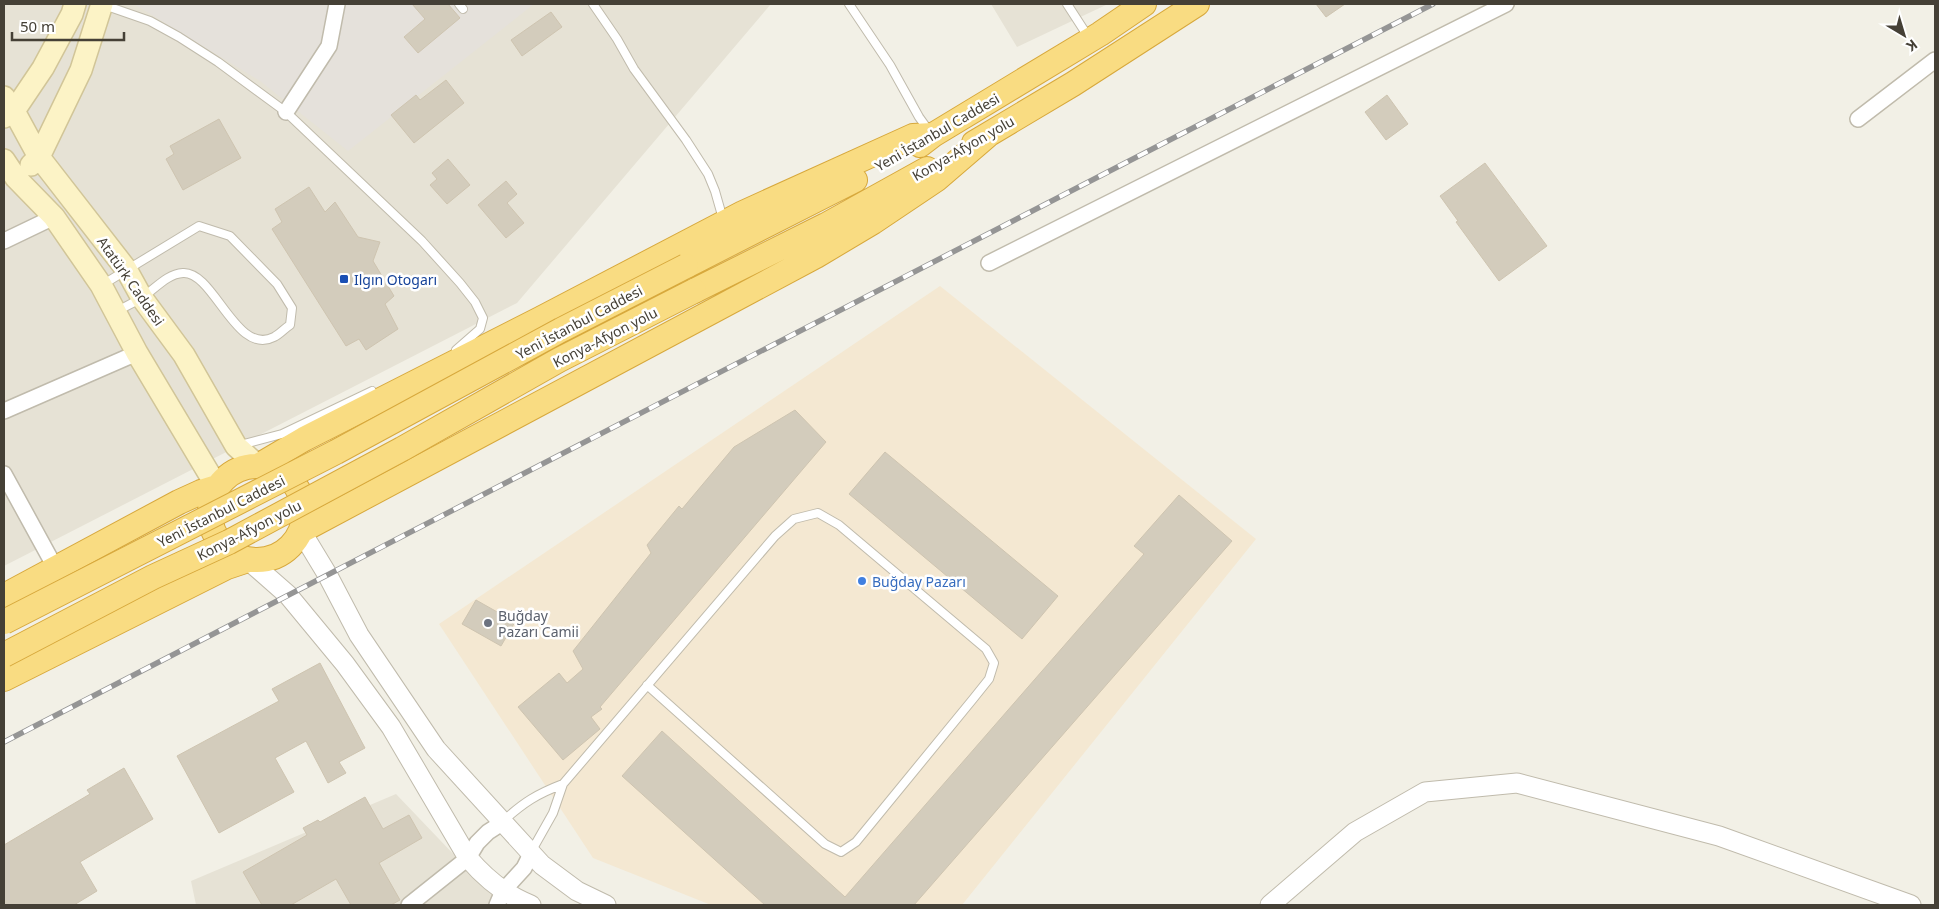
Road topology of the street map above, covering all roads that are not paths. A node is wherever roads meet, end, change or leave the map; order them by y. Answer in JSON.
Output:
{"nodes":[{"id":1,"x":75,"y":4,"type":"edge"},
{"id":2,"x":102,"y":4,"type":"edge"},
{"id":3,"x":337,"y":4,"type":"edge"},
{"id":4,"x":594,"y":4,"type":"edge"},
{"id":5,"x":849,"y":4,"type":"edge"},
{"id":6,"x":1067,"y":4,"type":"edge"},
{"id":7,"x":1144,"y":4,"type":"edge"},
{"id":8,"x":1196,"y":4,"type":"edge"},
{"id":9,"x":1506,"y":4,"type":"edge"},
{"id":10,"x":1090,"y":40,"type":"junction"},
{"id":11,"x":1935,"y":60,"type":"edge"},
{"id":12,"x":7,"y":108,"type":"edge"},
{"id":13,"x":286,"y":112,"type":"junction"},
{"id":14,"x":1858,"y":119,"type":"dead end"},
{"id":15,"x":933,"y":135,"type":"junction"},
{"id":16,"x":987,"y":136,"type":"junction"},
{"id":17,"x":39,"y":157,"type":"junction"},
{"id":18,"x":4,"y":160,"type":"edge"},
{"id":19,"x":16,"y":178,"type":"junction"},
{"id":20,"x":54,"y":217,"type":"junction"},
{"id":21,"x":724,"y":224,"type":"junction"},
{"id":22,"x":4,"y":241,"type":"edge"},
{"id":23,"x":990,"y":263,"type":"dead end"},
{"id":24,"x":126,"y":269,"type":"junction"},
{"id":25,"x":101,"y":285,"type":"junction"},
{"id":26,"x":142,"y":298,"type":"junction"},
{"id":27,"x":116,"y":311,"type":"junction"},
{"id":28,"x":483,"y":318,"type":"junction"},
{"id":29,"x":494,"y":342,"type":"junction"},
{"id":30,"x":451,"y":352,"type":"dead end"},
{"id":31,"x":137,"y":353,"type":"junction"},
{"id":32,"x":376,"y":389,"type":"dead end"},
{"id":33,"x":4,"y":411,"type":"edge"},
{"id":34,"x":236,"y":446,"type":"junction"},
{"id":35,"x":258,"y":466,"type":"junction"},
{"id":36,"x":4,"y":474,"type":"edge"},
{"id":37,"x":217,"y":487,"type":"junction"},
{"id":38,"x":301,"y":531,"type":"junction"},
{"id":39,"x":248,"y":560,"type":"junction"},
{"id":40,"x":56,"y":569,"type":"junction"},
{"id":41,"x":4,"y":596,"type":"edge"},
{"id":42,"x":4,"y":622,"type":"edge"},
{"id":43,"x":4,"y":655,"type":"edge"},
{"id":44,"x":4,"y":679,"type":"edge"},
{"id":45,"x":648,"y":685,"type":"junction"},
{"id":46,"x":564,"y":784,"type":"junction"},
{"id":47,"x":502,"y":823,"type":"junction"},
{"id":48,"x":530,"y":854,"type":"junction"},
{"id":49,"x":468,"y":858,"type":"junction"},
{"id":50,"x":500,"y":898,"type":"edge"},
{"id":51,"x":409,"y":905,"type":"edge"},
{"id":52,"x":531,"y":905,"type":"edge"},
{"id":53,"x":606,"y":905,"type":"edge"},
{"id":54,"x":1270,"y":905,"type":"edge"},
{"id":55,"x":1911,"y":905,"type":"edge"}],
"edges":[{"from":1,"to":12,"type":"main road"},
{"from":2,"to":13,"type":"lane"},
{"from":2,"to":17,"type":"main road"},
{"from":3,"to":13,"type":"street"},
{"from":4,"to":21,"type":"lane"},
{"from":5,"to":15,"type":"lane"},
{"from":6,"to":10,"type":"lane"},
{"from":7,"to":10,"type":"highway","name":"Yeni İstanbul Caddesi"},
{"from":8,"to":16,"type":"highway","name":"Konya-Afyon yolu"},
{"from":9,"to":23,"type":"street"},
{"from":10,"to":15,"type":"highway","name":"Yeni İstanbul Caddesi"},
{"from":11,"to":14,"type":"street"},
{"from":12,"to":17,"type":"main road","name":"Atatürk Caddesi"},
{"from":13,"to":28,"type":"lane"},
{"from":15,"to":21,"type":"highway"},
{"from":15,"to":42,"type":"highway","name":"Yeni İstanbul Caddesi","bridge":true},
{"from":16,"to":38,"type":"highway"},
{"from":16,"to":43,"type":"highway","name":"Konya-Afyon yolu","bridge":true},
{"from":17,"to":19,"type":"main road"},
{"from":17,"to":24,"type":"main road","name":"Atatürk Caddesi"},
{"from":18,"to":19,"type":"main road","name":"Atatürk Caddesi"},
{"from":19,"to":20,"type":"main road","name":"Atatürk Caddesi"},
{"from":20,"to":22,"type":"street"},
{"from":20,"to":25,"type":"main road","name":"Atatürk Caddesi"},
{"from":21,"to":29,"type":"highway"},
{"from":24,"to":25,"type":"lane"},
{"from":24,"to":26,"type":"main road","name":"Atatürk Caddesi"},
{"from":24,"to":26,"type":"lane"},
{"from":25,"to":27,"type":"main road","name":"Atatürk Caddesi"},
{"from":26,"to":27,"type":"lane"},
{"from":26,"to":34,"type":"main road","name":"Atatürk Caddesi"},
{"from":27,"to":31,"type":"main road","name":"Atatürk Caddesi"},
{"from":28,"to":29,"type":"lane"},
{"from":28,"to":30,"type":"lane"},
{"from":29,"to":35,"type":"highway"},
{"from":31,"to":33,"type":"street"},
{"from":31,"to":37,"type":"main road","name":"Atatürk Caddesi"},
{"from":32,"to":34,"type":"lane"},
{"from":34,"to":35,"type":"main road","name":"Atatürk Caddesi"},
{"from":35,"to":37,"type":"highway"},
{"from":35,"to":38,"type":"highway"},
{"from":36,"to":40,"type":"street"},
{"from":37,"to":39,"type":"highway"},
{"from":37,"to":40,"type":"highway"},
{"from":38,"to":39,"type":"highway"},
{"from":38,"to":47,"type":"street"},
{"from":39,"to":44,"type":"highway"},
{"from":39,"to":49,"type":"street"},
{"from":40,"to":41,"type":"highway"},
{"from":45,"to":45,"type":"lane"},
{"from":45,"to":46,"type":"lane"},
{"from":46,"to":47,"type":"lane"},
{"from":46,"to":48,"type":"lane"},
{"from":47,"to":48,"type":"street"},
{"from":47,"to":49,"type":"street"},
{"from":48,"to":50,"type":"street"},
{"from":48,"to":53,"type":"street"},
{"from":49,"to":50,"type":"street"},
{"from":49,"to":51,"type":"street"},
{"from":50,"to":52,"type":"street"},
{"from":54,"to":55,"type":"street"}]}
